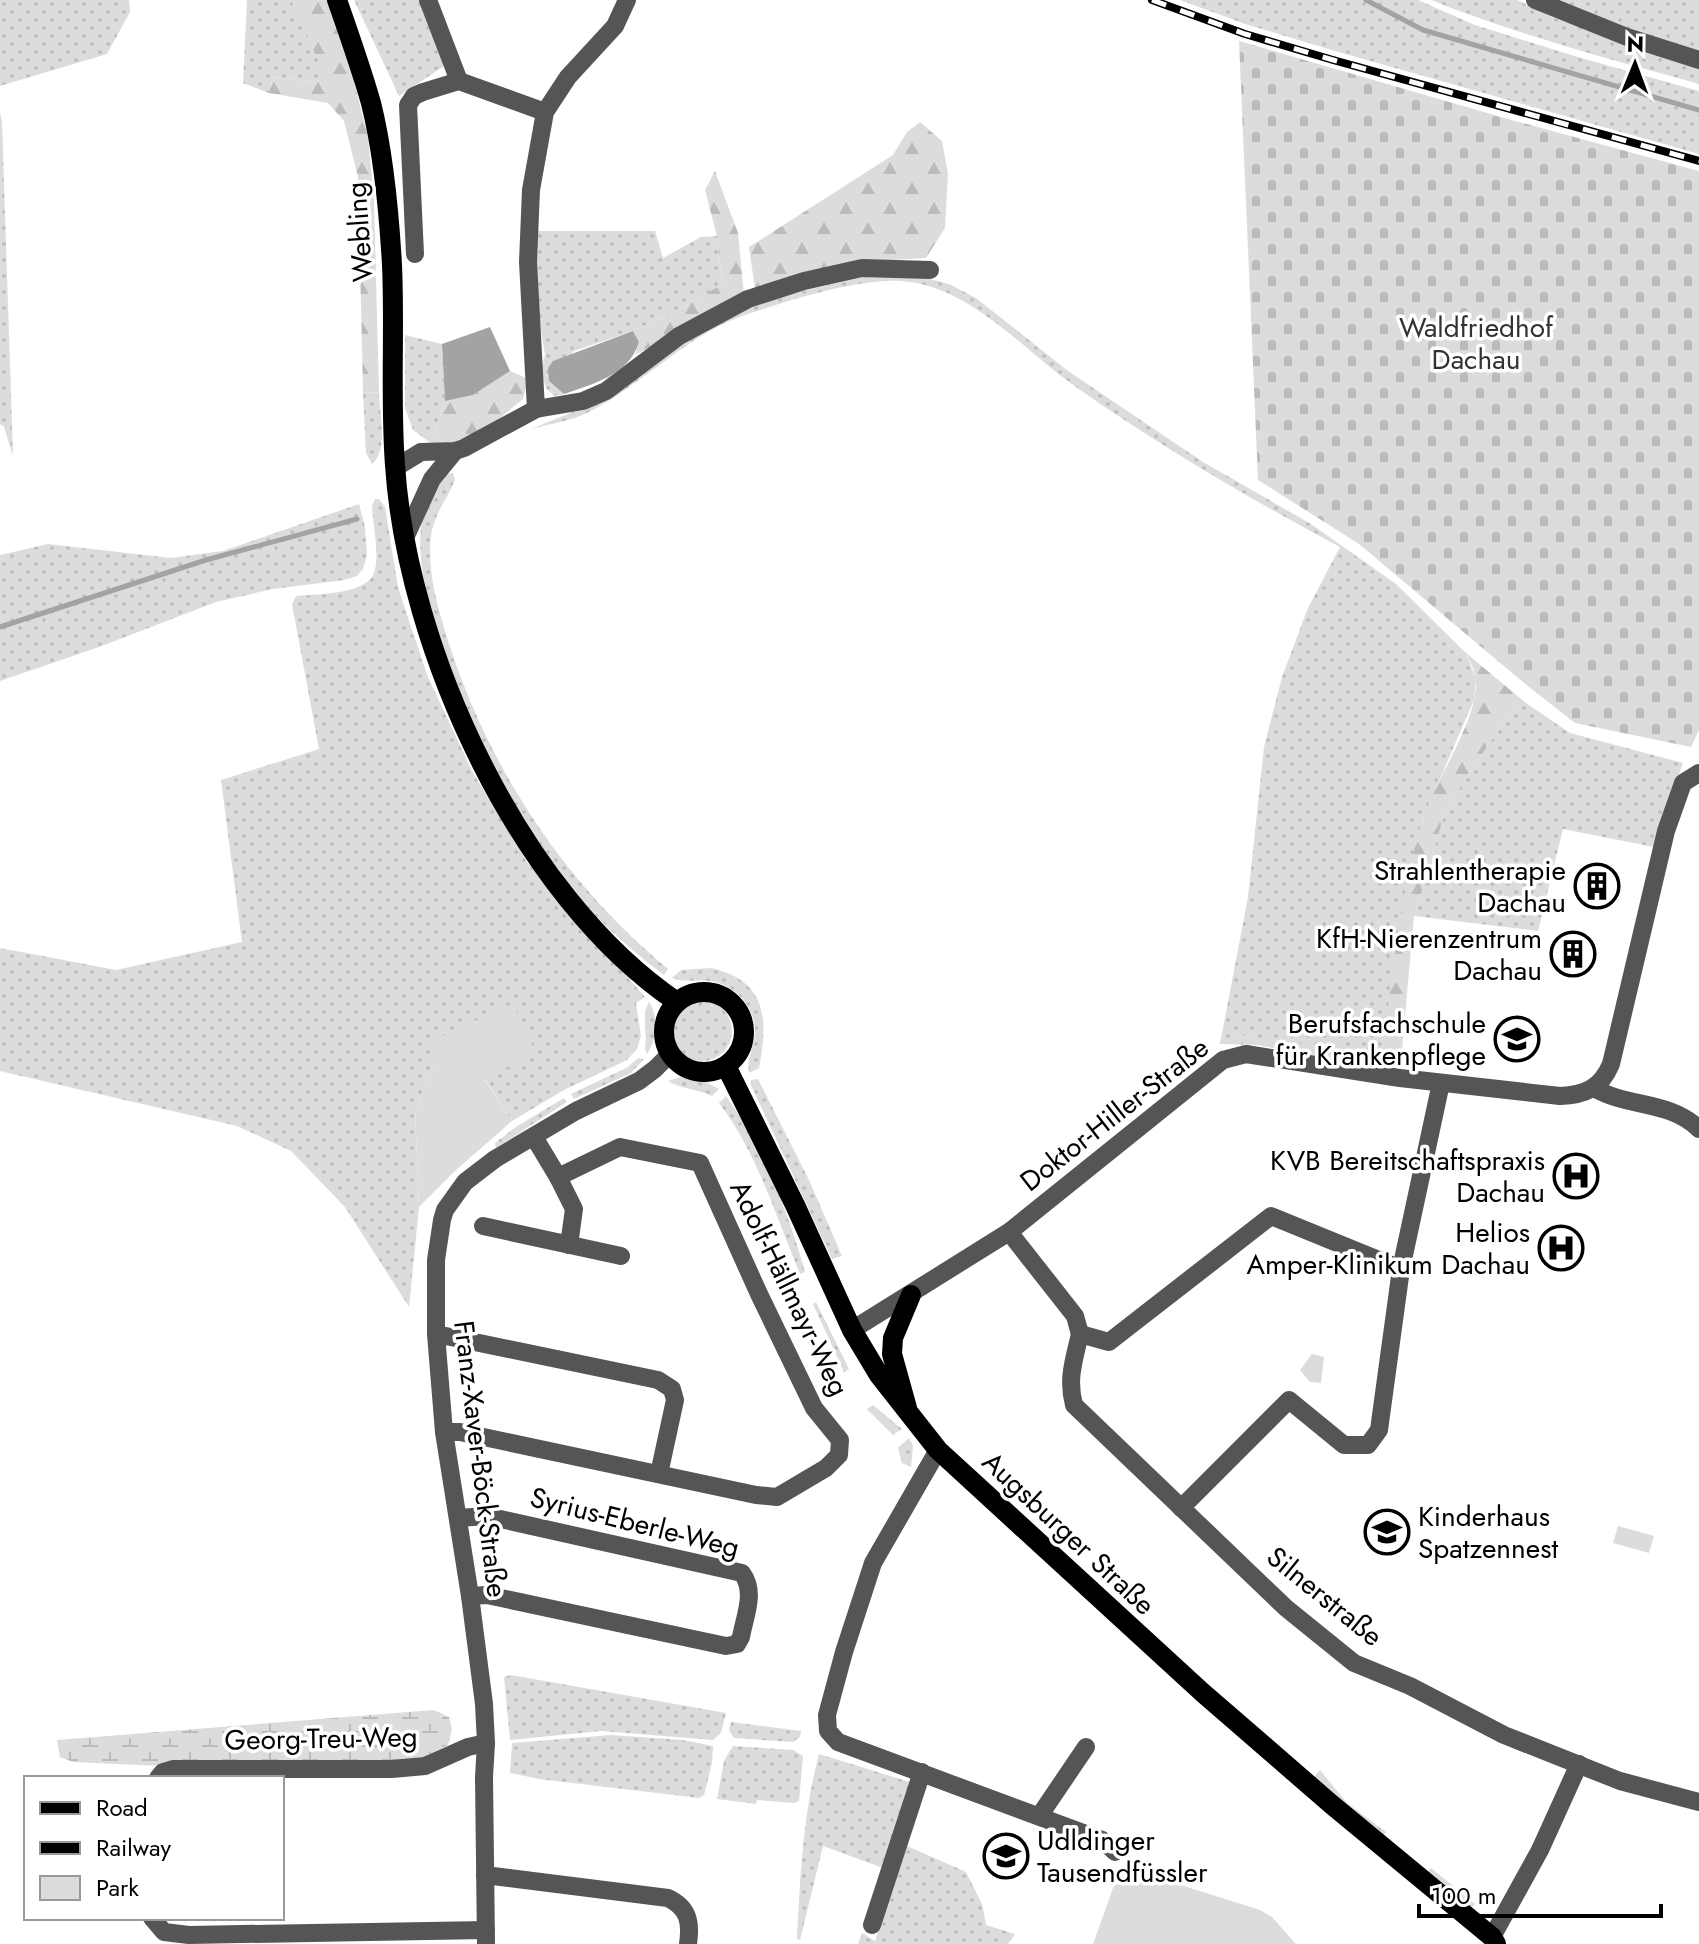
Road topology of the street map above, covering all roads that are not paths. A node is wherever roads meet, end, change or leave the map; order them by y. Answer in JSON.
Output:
{"nodes":[{"id":1,"x":337,"y":0,"type":"edge"},
{"id":2,"x":428,"y":0,"type":"edge"},
{"id":3,"x":627,"y":0,"type":"edge"},
{"id":4,"x":1535,"y":0,"type":"edge"},
{"id":5,"x":1699,"y":60,"type":"edge"},
{"id":6,"x":459,"y":81,"type":"junction"},
{"id":7,"x":545,"y":112,"type":"junction"},
{"id":8,"x":415,"y":254,"type":"dead end"},
{"id":9,"x":930,"y":270,"type":"dead end"},
{"id":10,"x":536,"y":409,"type":"junction"},
{"id":11,"x":455,"y":451,"type":"junction"},
{"id":12,"x":395,"y":468,"type":"junction"},
{"id":13,"x":442,"y":468,"type":"junction"},
{"id":14,"x":405,"y":538,"type":"junction"},
{"id":15,"x":1696,"y":774,"type":"edge"},
{"id":16,"x":677,"y":1002,"type":"junction"},
{"id":17,"x":670,"y":1054,"type":"junction"},
{"id":18,"x":726,"y":1066,"type":"junction"},
{"id":19,"x":1441,"y":1083,"type":"junction"},
{"id":20,"x":1594,"y":1088,"type":"junction"},
{"id":21,"x":1699,"y":1129,"type":"edge"},
{"id":22,"x":534,"y":1137,"type":"junction"},
{"id":23,"x":558,"y":1177,"type":"junction"},
{"id":24,"x":483,"y":1226,"type":"dead end"},
{"id":25,"x":1009,"y":1232,"type":"junction"},
{"id":26,"x":569,"y":1245,"type":"junction"},
{"id":27,"x":621,"y":1256,"type":"dead end"},
{"id":28,"x":1401,"y":1269,"type":"junction"},
{"id":29,"x":911,"y":1295,"type":"junction"},
{"id":30,"x":852,"y":1330,"type":"junction"},
{"id":31,"x":436,"y":1334,"type":"junction"},
{"id":32,"x":1080,"y":1334,"type":"junction"},
{"id":33,"x":909,"y":1416,"type":"junction"},
{"id":34,"x":444,"y":1432,"type":"junction"},
{"id":35,"x":938,"y":1450,"type":"junction"},
{"id":36,"x":659,"y":1474,"type":"junction"},
{"id":37,"x":1181,"y":1508,"type":"junction"},
{"id":38,"x":458,"y":1518,"type":"junction"},
{"id":39,"x":470,"y":1596,"type":"junction"},
{"id":40,"x":486,"y":1743,"type":"junction"},
{"id":41,"x":1086,"y":1747,"type":"dead end"},
{"id":42,"x":1579,"y":1764,"type":"junction"},
{"id":43,"x":922,"y":1772,"type":"junction"},
{"id":44,"x":160,"y":1776,"type":"edge"},
{"id":45,"x":1699,"y":1802,"type":"edge"},
{"id":46,"x":1040,"y":1815,"type":"junction"},
{"id":47,"x":1115,"y":1852,"type":"dead end"},
{"id":48,"x":485,"y":1875,"type":"junction"},
{"id":49,"x":154,"y":1920,"type":"edge"},
{"id":50,"x":872,"y":1925,"type":"dead end"},
{"id":51,"x":486,"y":1937,"type":"edge"},
{"id":52,"x":189,"y":1940,"type":"edge"},
{"id":53,"x":1494,"y":1940,"type":"edge"},
{"id":54,"x":688,"y":1944,"type":"edge"}],
"edges":[{"from":1,"to":12,"type":"main road","name":"Webling"},
{"from":2,"to":6,"type":"street"},
{"from":3,"to":7,"type":"street"},
{"from":4,"to":5,"type":"street"},
{"from":6,"to":7,"type":"street"},
{"from":6,"to":8,"type":"street","name":"Webling"},
{"from":7,"to":10,"type":"street"},
{"from":9,"to":10,"type":"street"},
{"from":10,"to":11,"type":"street"},
{"from":11,"to":12,"type":"street"},
{"from":11,"to":13,"type":"street"},
{"from":12,"to":13,"type":"street"},
{"from":12,"to":14,"type":"main road"},
{"from":13,"to":14,"type":"street"},
{"from":14,"to":16,"type":"main road"},
{"from":15,"to":20,"type":"street"},
{"from":16,"to":17,"type":"main road"},
{"from":16,"to":18,"type":"main road"},
{"from":17,"to":18,"type":"main road"},
{"from":17,"to":22,"type":"street","name":"Franz-Xaver-Böck-Straße"},
{"from":18,"to":30,"type":"main road","name":"Augsburger Straße"},
{"from":19,"to":20,"type":"street","name":"Doktor-Hiller-Straße"},
{"from":19,"to":25,"type":"street","name":"Doktor-Hiller-Straße"},
{"from":19,"to":28,"type":"street"},
{"from":20,"to":21,"type":"street"},
{"from":22,"to":23,"type":"street"},
{"from":22,"to":31,"type":"street","name":"Franz-Xaver-Böck-Straße"},
{"from":23,"to":26,"type":"street"},
{"from":23,"to":36,"type":"street","name":"Adolf-Hällmayr-Weg"},
{"from":24,"to":26,"type":"street"},
{"from":25,"to":29,"type":"street","name":"Doktor-Hiller-Straße"},
{"from":25,"to":32,"type":"street"},
{"from":26,"to":27,"type":"street"},
{"from":28,"to":32,"type":"street"},
{"from":28,"to":37,"type":"street"},
{"from":29,"to":30,"type":"street","name":"Doktor-Hiller-Straße"},
{"from":29,"to":33,"type":"main road"},
{"from":30,"to":33,"type":"main road","name":"Augsburger Straße"},
{"from":31,"to":34,"type":"street","name":"Franz-Xaver-Böck-Straße"},
{"from":31,"to":36,"type":"street"},
{"from":32,"to":37,"type":"street","name":"Silnerstraße"},
{"from":33,"to":35,"type":"main road","name":"Augsburger Straße"},
{"from":34,"to":36,"type":"street","name":"Adolf-Hällmayr-Weg"},
{"from":34,"to":38,"type":"street","name":"Franz-Xaver-Böck-Straße"},
{"from":35,"to":43,"type":"street"},
{"from":35,"to":53,"type":"main road","name":"Augsburger Straße"},
{"from":37,"to":42,"type":"street","name":"Silnerstraße"},
{"from":38,"to":39,"type":"street","name":"Franz-Xaver-Böck-Straße"},
{"from":38,"to":39,"type":"street","name":"Syrius-Eberle-Weg"},
{"from":39,"to":40,"type":"street","name":"Franz-Xaver-Böck-Straße"},
{"from":40,"to":44,"type":"street","name":"Georg-Treu-Weg"},
{"from":40,"to":48,"type":"street","name":"Franz-Xaver-Böck-Straße"},
{"from":41,"to":46,"type":"street"},
{"from":42,"to":45,"type":"street","name":"Silnerstraße"},
{"from":42,"to":53,"type":"street"},
{"from":43,"to":46,"type":"street"},
{"from":43,"to":50,"type":"street"},
{"from":46,"to":47,"type":"street"},
{"from":48,"to":51,"type":"street","name":"Franz-Xaver-Böck-Straße"},
{"from":48,"to":54,"type":"street"},
{"from":49,"to":52,"type":"street"},
{"from":51,"to":52,"type":"street"}]}
